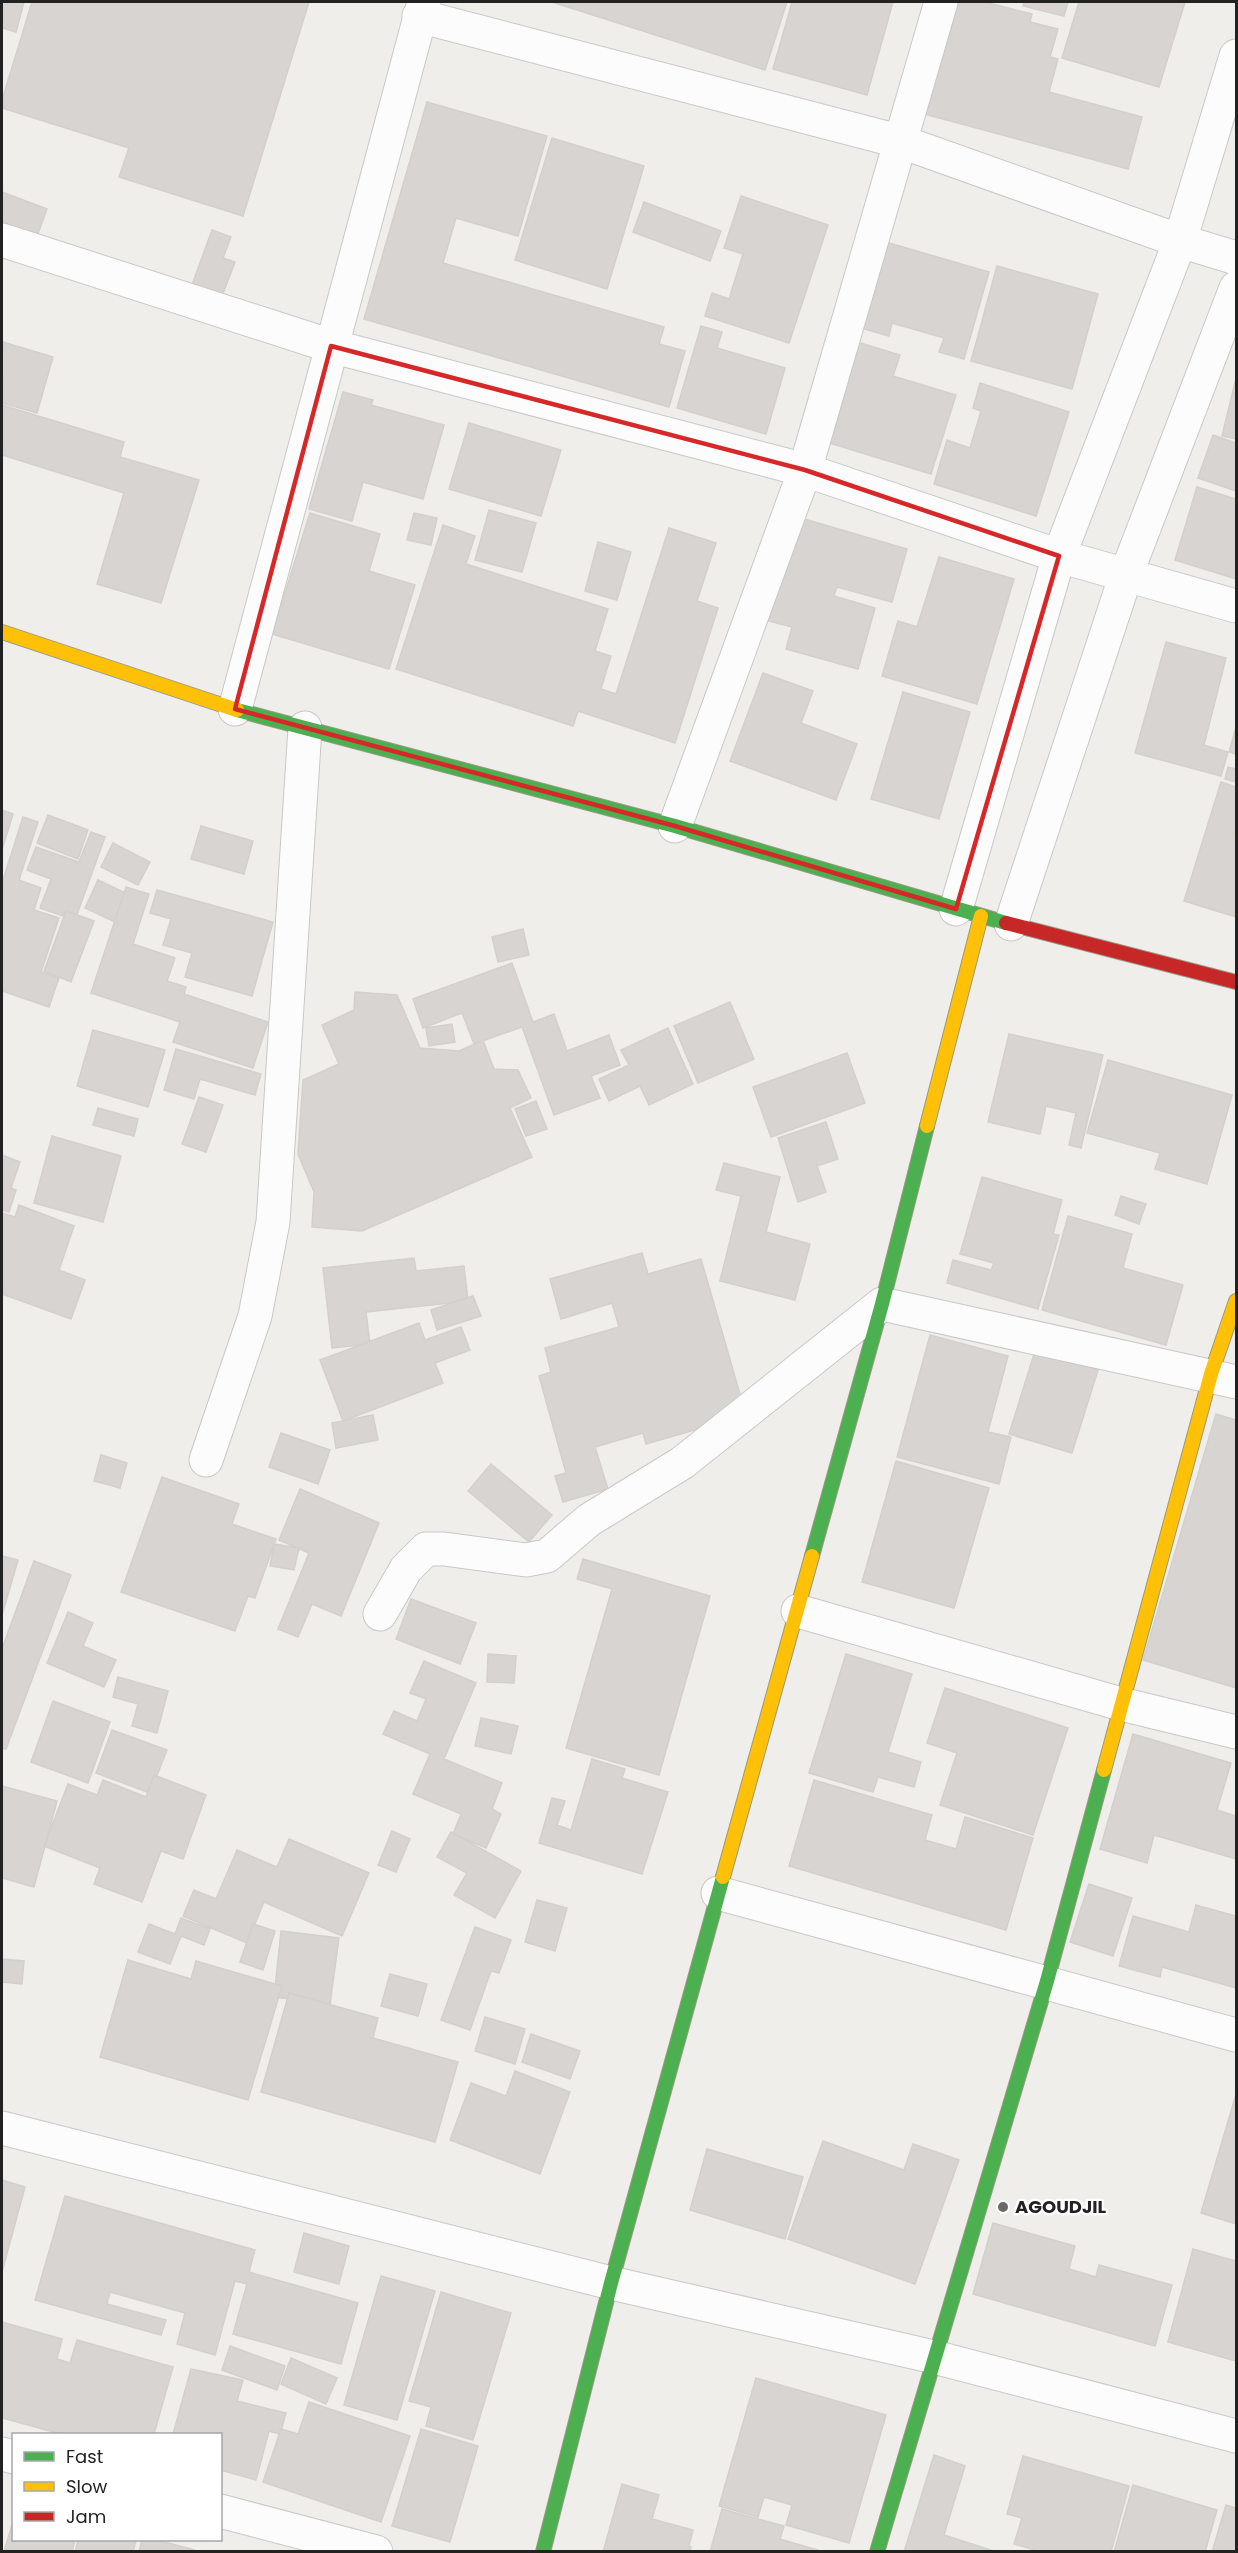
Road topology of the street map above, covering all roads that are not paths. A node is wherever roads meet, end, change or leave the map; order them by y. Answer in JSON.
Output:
{"nodes":[{"id":1,"x":941,"y":2,"type":"edge"},
{"id":2,"x":422,"y":9,"type":"edge"},
{"id":3,"x":1236,"y":56,"type":"edge"},
{"id":4,"x":902,"y":142,"type":"junction"},
{"id":5,"x":2,"y":240,"type":"edge"},
{"id":6,"x":1180,"y":242,"type":"junction"},
{"id":7,"x":1236,"y":258,"type":"edge"},
{"id":8,"x":1236,"y":288,"type":"edge"},
{"id":9,"x":331,"y":346,"type":"junction"},
{"id":10,"x":805,"y":470,"type":"junction"},
{"id":11,"x":1059,"y":556,"type":"junction"},
{"id":12,"x":1126,"y":574,"type":"junction"},
{"id":13,"x":1236,"y":606,"type":"edge"},
{"id":14,"x":2,"y":632,"type":"edge"},
{"id":15,"x":235,"y":709,"type":"junction"},
{"id":16,"x":306,"y":728,"type":"junction"},
{"id":17,"x":675,"y":826,"type":"junction"},
{"id":18,"x":983,"y":916,"type":"junction"},
{"id":19,"x":1236,"y":982,"type":"edge"},
{"id":20,"x":1236,"y":1301,"type":"edge"},
{"id":21,"x":882,"y":1304,"type":"junction"},
{"id":22,"x":1224,"y":1378,"type":"edge"},
{"id":23,"x":206,"y":1460,"type":"dead end"},
{"id":24,"x":798,"y":1611,"type":"junction"},
{"id":25,"x":380,"y":1614,"type":"dead end"},
{"id":26,"x":1121,"y":1704,"type":"junction"},
{"id":27,"x":1236,"y":1732,"type":"edge"},
{"id":28,"x":718,"y":1893,"type":"junction"},
{"id":29,"x":1047,"y":1981,"type":"junction"},
{"id":30,"x":1236,"y":2035,"type":"edge"},
{"id":31,"x":2,"y":2128,"type":"edge"},
{"id":32,"x":611,"y":2283,"type":"junction"},
{"id":33,"x":934,"y":2357,"type":"junction"},
{"id":34,"x":1236,"y":2436,"type":"edge"},
{"id":35,"x":222,"y":2512,"type":"edge"},
{"id":36,"x":376,"y":2552,"type":"edge"},
{"id":37,"x":543,"y":2552,"type":"edge"},
{"id":38,"x":877,"y":2552,"type":"edge"}],
"edges":[{"from":1,"to":4,"type":"street"},
{"from":2,"to":4,"type":"street"},
{"from":2,"to":9,"type":"street"},
{"from":3,"to":6,"type":"street"},
{"from":4,"to":6,"type":"street"},
{"from":4,"to":10,"type":"street"},
{"from":5,"to":9,"type":"street"},
{"from":6,"to":7,"type":"street"},
{"from":6,"to":11,"type":"street"},
{"from":8,"to":12,"type":"street"},
{"from":9,"to":10,"type":"street"},
{"from":9,"to":15,"type":"street"},
{"from":10,"to":11,"type":"street"},
{"from":10,"to":17,"type":"street"},
{"from":11,"to":12,"type":"street"},
{"from":11,"to":18,"type":"street"},
{"from":12,"to":13,"type":"street"},
{"from":12,"to":18,"type":"street"},
{"from":14,"to":15,"type":"street"},
{"from":15,"to":16,"type":"street"},
{"from":16,"to":17,"type":"street"},
{"from":16,"to":23,"type":"street"},
{"from":17,"to":18,"type":"street"},
{"from":18,"to":19,"type":"street"},
{"from":18,"to":21,"type":"street"},
{"from":20,"to":22,"type":"street"},
{"from":21,"to":22,"type":"street"},
{"from":21,"to":24,"type":"street"},
{"from":21,"to":25,"type":"street"},
{"from":22,"to":26,"type":"street"},
{"from":24,"to":26,"type":"street"},
{"from":24,"to":28,"type":"street"},
{"from":26,"to":27,"type":"street"},
{"from":26,"to":29,"type":"street"},
{"from":28,"to":29,"type":"street"},
{"from":28,"to":32,"type":"street"},
{"from":29,"to":30,"type":"street"},
{"from":29,"to":33,"type":"street"},
{"from":31,"to":32,"type":"street"},
{"from":32,"to":33,"type":"street"},
{"from":32,"to":37,"type":"street"},
{"from":33,"to":34,"type":"street"},
{"from":33,"to":38,"type":"street"},
{"from":35,"to":36,"type":"street"}]}
